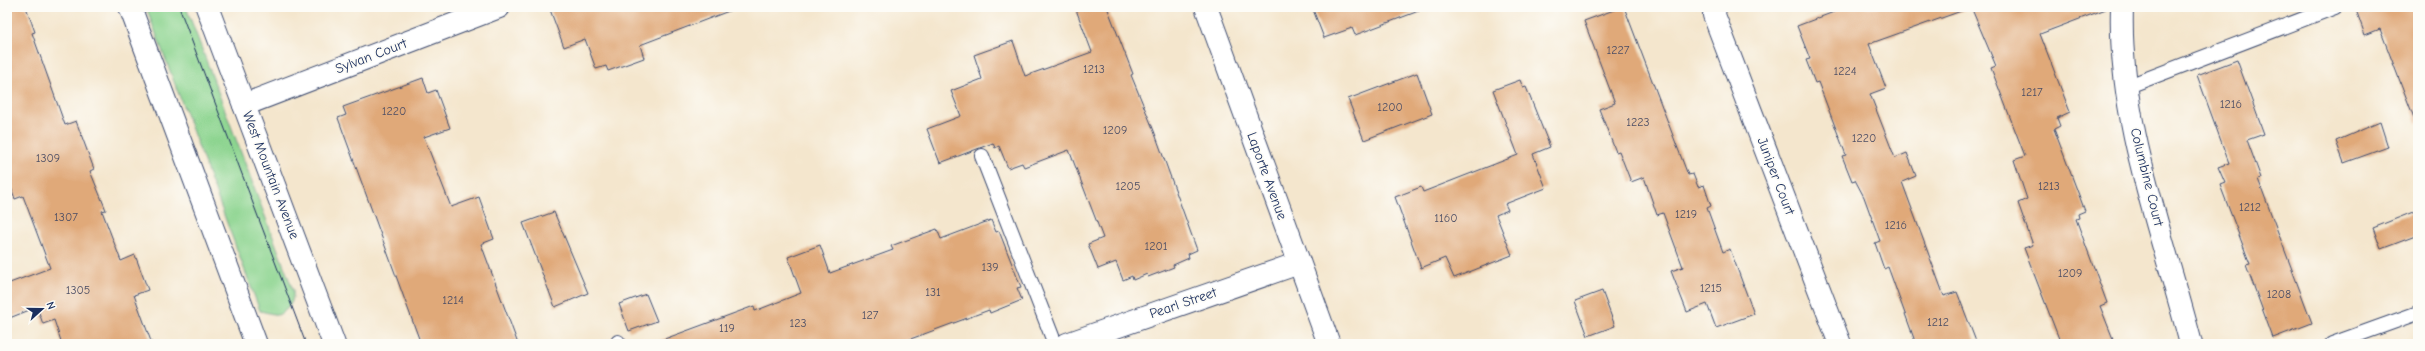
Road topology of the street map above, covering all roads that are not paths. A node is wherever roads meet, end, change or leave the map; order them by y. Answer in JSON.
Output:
{"nodes":[{"id":1,"x":130,"y":7,"type":"edge"},
{"id":2,"x":207,"y":7,"type":"edge"},
{"id":3,"x":499,"y":7,"type":"edge"},
{"id":4,"x":1206,"y":7,"type":"edge"},
{"id":5,"x":1715,"y":7,"type":"edge"},
{"id":6,"x":2122,"y":7,"type":"edge"},
{"id":7,"x":2335,"y":7,"type":"edge"},
{"id":8,"x":2126,"y":87,"type":"junction"},
{"id":9,"x":244,"y":105,"type":"junction"},
{"id":10,"x":982,"y":156,"type":"dead end"},
{"id":11,"x":1299,"y":262,"type":"junction"},
{"id":12,"x":2418,"y":313,"type":"edge"},
{"id":13,"x":256,"y":344,"type":"edge"},
{"id":14,"x":334,"y":344,"type":"edge"},
{"id":15,"x":1055,"y":344,"type":"edge"},
{"id":16,"x":1068,"y":344,"type":"edge"},
{"id":17,"x":1329,"y":344,"type":"edge"},
{"id":18,"x":1840,"y":344,"type":"edge"},
{"id":19,"x":2191,"y":344,"type":"edge"},
{"id":20,"x":2332,"y":344,"type":"edge"}],
"edges":[{"from":1,"to":13,"type":"street"},
{"from":2,"to":9,"type":"street","name":"West Mountain Avenue"},
{"from":3,"to":9,"type":"street","name":"Sylvan Court"},
{"from":4,"to":11,"type":"street","name":"Laporte Avenue"},
{"from":5,"to":18,"type":"street","name":"Juniper Court"},
{"from":6,"to":8,"type":"street","name":"Columbine Court"},
{"from":7,"to":8,"type":"lane"},
{"from":8,"to":19,"type":"street","name":"Columbine Court"},
{"from":9,"to":14,"type":"street","name":"West Mountain Avenue"},
{"from":10,"to":15,"type":"lane"},
{"from":11,"to":16,"type":"street","name":"Pearl Street"},
{"from":11,"to":17,"type":"street","name":"Laporte Avenue"},
{"from":12,"to":20,"type":"lane"}]}
